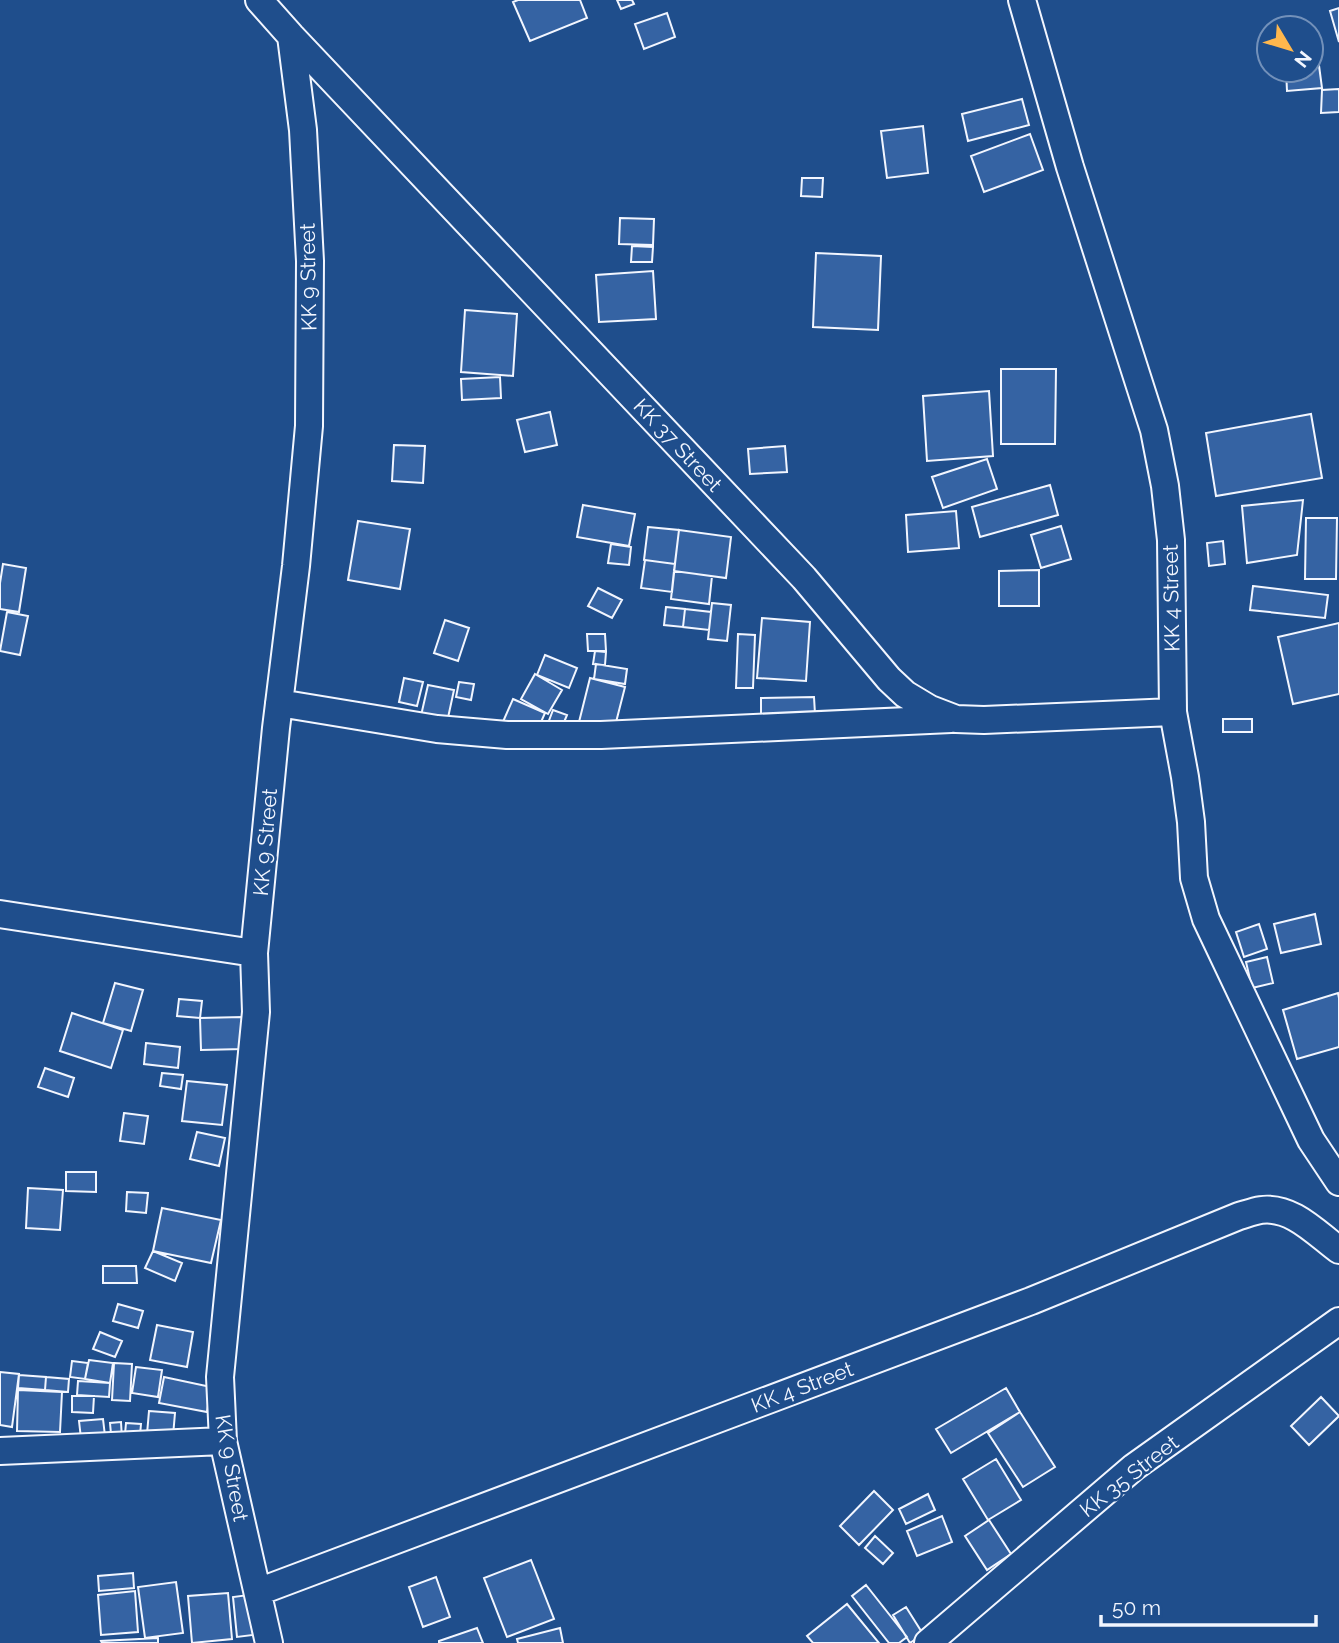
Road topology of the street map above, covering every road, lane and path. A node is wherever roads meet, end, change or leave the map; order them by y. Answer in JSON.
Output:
{"nodes":[{"id":1,"x":258,"y":0,"type":"edge"},
{"id":2,"x":1022,"y":0,"type":"edge"},
{"id":3,"x":290,"y":36,"type":"junction"},
{"id":4,"x":279,"y":702,"type":"junction"},
{"id":5,"x":1173,"y":712,"type":"junction"},
{"id":6,"x":956,"y":719,"type":"junction"},
{"id":7,"x":0,"y":914,"type":"edge"},
{"id":8,"x":254,"y":953,"type":"junction"},
{"id":9,"x":1339,"y":1182,"type":"edge"},
{"id":10,"x":1339,"y":1250,"type":"edge"},
{"id":11,"x":1339,"y":1321,"type":"edge"},
{"id":12,"x":223,"y":1441,"type":"junction"},
{"id":13,"x":0,"y":1451,"type":"edge"},
{"id":14,"x":258,"y":1592,"type":"junction"},
{"id":15,"x":270,"y":1643,"type":"edge"},
{"id":16,"x":928,"y":1643,"type":"edge"}],
"edges":[{"from":1,"to":3,"type":"street","name":"KK 37 Street"},
{"from":2,"to":5,"type":"street","name":"KK 4 Street"},
{"from":3,"to":4,"type":"street","name":"KK 9 Street"},
{"from":3,"to":6,"type":"street","name":"KK 37 Street"},
{"from":4,"to":6,"type":"street"},
{"from":4,"to":8,"type":"street","name":"KK 9 Street"},
{"from":5,"to":6,"type":"street","name":"KK 37 Street"},
{"from":5,"to":9,"type":"street","name":"KK 4 Street"},
{"from":7,"to":8,"type":"street"},
{"from":8,"to":12,"type":"street","name":"KK 9 Street"},
{"from":10,"to":14,"type":"street","name":"KK 4 Street"},
{"from":11,"to":16,"type":"street","name":"KK 35 Street"},
{"from":12,"to":13,"type":"street"},
{"from":12,"to":14,"type":"street","name":"KK 9 Street"},
{"from":14,"to":15,"type":"street","name":"KK 9 Street"}]}
